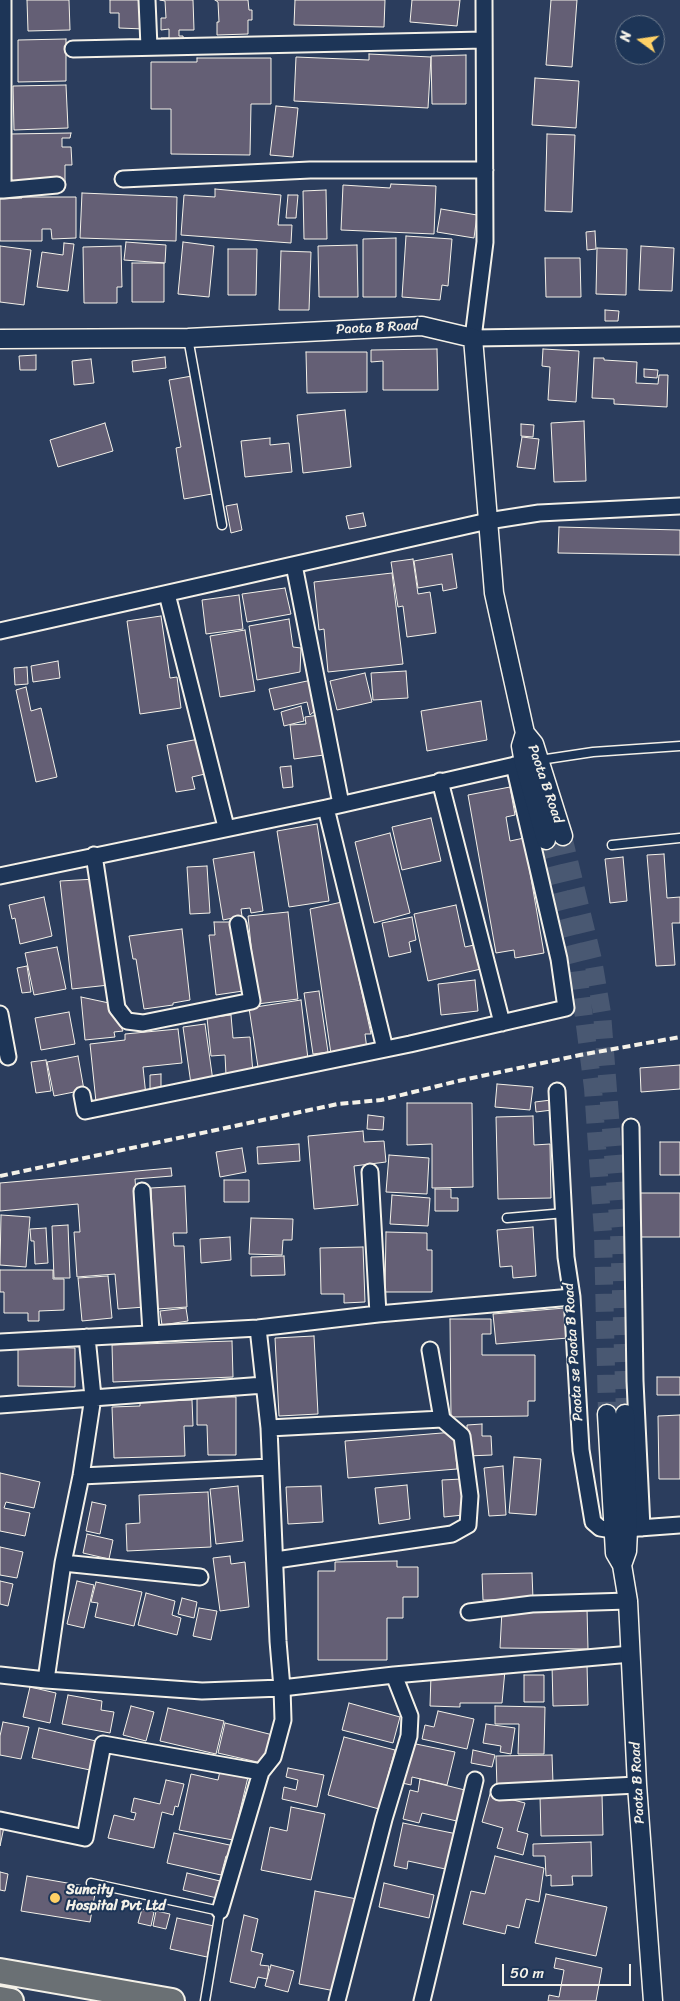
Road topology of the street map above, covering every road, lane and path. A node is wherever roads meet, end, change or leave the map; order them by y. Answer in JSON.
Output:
{"nodes":[{"id":1,"x":2,"y":0,"type":"edge"},
{"id":2,"x":147,"y":0,"type":"edge"},
{"id":3,"x":484,"y":0,"type":"edge"},
{"id":4,"x":484,"y":40,"type":"junction"},
{"id":5,"x":2,"y":43,"type":"edge"},
{"id":6,"x":149,"y":47,"type":"junction"},
{"id":7,"x":72,"y":48,"type":"dead end"},
{"id":8,"x":485,"y":170,"type":"junction"},
{"id":9,"x":122,"y":179,"type":"dead end"},
{"id":10,"x":57,"y":185,"type":"dead end"},
{"id":11,"x":1,"y":190,"type":"edge"},
{"id":12,"x":680,"y":334,"type":"edge"},
{"id":13,"x":188,"y":338,"type":"junction"},
{"id":14,"x":473,"y":338,"type":"junction"},
{"id":15,"x":0,"y":340,"type":"edge"},
{"id":16,"x":680,"y":506,"type":"edge"},
{"id":17,"x":488,"y":522,"type":"junction"},
{"id":18,"x":222,"y":525,"type":"dead end"},
{"id":19,"x":294,"y":565,"type":"junction"},
{"id":20,"x":167,"y":594,"type":"junction"},
{"id":21,"x":0,"y":631,"type":"edge"},
{"id":22,"x":680,"y":746,"type":"edge"},
{"id":23,"x":526,"y":763,"type":"junction"},
{"id":24,"x":440,"y":781,"type":"junction"},
{"id":25,"x":341,"y":804,"type":"junction"},
{"id":26,"x":326,"y":808,"type":"junction"},
{"id":27,"x":226,"y":827,"type":"junction"},
{"id":28,"x":563,"y":836,"type":"tunnel mouth"},
{"id":29,"x":680,"y":838,"type":"edge"},
{"id":30,"x":546,"y":840,"type":"tunnel mouth"},
{"id":31,"x":612,"y":845,"type":"dead end"},
{"id":32,"x":94,"y":855,"type":"junction"},
{"id":33,"x":0,"y":876,"type":"edge"},
{"id":34,"x":238,"y":924,"type":"dead end"},
{"id":35,"x":0,"y":1014,"type":"edge"},
{"id":36,"x":502,"y":1023,"type":"junction"},
{"id":37,"x":385,"y":1049,"type":"junction"},
{"id":38,"x":8,"y":1057,"type":"dead end"},
{"id":39,"x":557,"y":1091,"type":"dead end"},
{"id":40,"x":82,"y":1095,"type":"dead end"},
{"id":41,"x":631,"y":1127,"type":"dead end"},
{"id":42,"x":370,"y":1172,"type":"dead end"},
{"id":43,"x":142,"y":1191,"type":"dead end"},
{"id":44,"x":564,"y":1213,"type":"junction"},
{"id":45,"x":507,"y":1218,"type":"dead end"},
{"id":46,"x":572,"y":1297,"type":"junction"},
{"id":47,"x":378,"y":1314,"type":"junction"},
{"id":48,"x":258,"y":1328,"type":"junction"},
{"id":49,"x":151,"y":1332,"type":"junction"},
{"id":50,"x":87,"y":1337,"type":"junction"},
{"id":51,"x":0,"y":1342,"type":"edge"},
{"id":52,"x":430,"y":1350,"type":"dead end"},
{"id":53,"x":264,"y":1385,"type":"junction"},
{"id":54,"x":93,"y":1397,"type":"junction"},
{"id":55,"x":0,"y":1405,"type":"edge"},
{"id":56,"x":607,"y":1414,"type":"tunnel mouth"},
{"id":57,"x":625,"y":1414,"type":"tunnel mouth"},
{"id":58,"x":442,"y":1419,"type":"junction"},
{"id":59,"x":268,"y":1428,"type":"junction"},
{"id":60,"x":270,"y":1467,"type":"junction"},
{"id":61,"x":81,"y":1476,"type":"junction"},
{"id":62,"x":680,"y":1525,"type":"edge"},
{"id":63,"x":627,"y":1529,"type":"junction"},
{"id":64,"x":276,"y":1560,"type":"junction"},
{"id":65,"x":63,"y":1563,"type":"junction"},
{"id":66,"x":200,"y":1577,"type":"dead end"},
{"id":67,"x":628,"y":1601,"type":"junction"},
{"id":68,"x":469,"y":1612,"type":"dead end"},
{"id":69,"x":631,"y":1654,"type":"junction"},
{"id":70,"x":0,"y":1675,"type":"edge"},
{"id":71,"x":394,"y":1675,"type":"junction"},
{"id":72,"x":46,"y":1680,"type":"junction"},
{"id":73,"x":282,"y":1688,"type":"junction"},
{"id":74,"x":261,"y":1772,"type":"junction"},
{"id":75,"x":474,"y":1780,"type":"dead end"},
{"id":76,"x":637,"y":1785,"type":"junction"},
{"id":77,"x":500,"y":1792,"type":"dead end"},
{"id":78,"x":0,"y":1820,"type":"edge"},
{"id":79,"x":91,"y":1882,"type":"dead end"},
{"id":80,"x":220,"y":1911,"type":"junction"},
{"id":81,"x":0,"y":1971,"type":"edge"},
{"id":82,"x":0,"y":1999,"type":"edge"},
{"id":83,"x":11,"y":2001,"type":"edge"},
{"id":84,"x":172,"y":2001,"type":"edge"},
{"id":85,"x":205,"y":2001,"type":"edge"},
{"id":86,"x":337,"y":2001,"type":"edge"},
{"id":87,"x":422,"y":2001,"type":"edge"},
{"id":88,"x":653,"y":2001,"type":"edge"}],
"edges":[{"from":1,"to":5,"type":"street"},
{"from":2,"to":6,"type":"street"},
{"from":3,"to":4,"type":"street"},
{"from":4,"to":6,"type":"street"},
{"from":4,"to":8,"type":"street"},
{"from":5,"to":11,"type":"street"},
{"from":6,"to":7,"type":"street"},
{"from":8,"to":9,"type":"street"},
{"from":8,"to":14,"type":"street"},
{"from":10,"to":11,"type":"street"},
{"from":12,"to":14,"type":"street"},
{"from":13,"to":14,"type":"street","name":"Paota B Road"},
{"from":13,"to":15,"type":"street","name":"Paota B Road"},
{"from":13,"to":18,"type":"lane"},
{"from":14,"to":17,"type":"street","name":"Paota B Road"},
{"from":16,"to":17,"type":"street"},
{"from":17,"to":19,"type":"street"},
{"from":17,"to":23,"type":"street","name":"Paota B Road"},
{"from":19,"to":20,"type":"street"},
{"from":19,"to":25,"type":"street"},
{"from":20,"to":21,"type":"street"},
{"from":20,"to":27,"type":"street"},
{"from":22,"to":23,"type":"lane"},
{"from":23,"to":24,"type":"street"},
{"from":23,"to":28,"type":"street","name":"Paota B Road"},
{"from":23,"to":30,"type":"street","name":"Paota B Road"},
{"from":23,"to":36,"type":"street"},
{"from":24,"to":25,"type":"street"},
{"from":24,"to":36,"type":"street"},
{"from":25,"to":26,"type":"street"},
{"from":26,"to":27,"type":"street"},
{"from":26,"to":37,"type":"street"},
{"from":27,"to":32,"type":"street"},
{"from":29,"to":31,"type":"lane"},
{"from":32,"to":33,"type":"street"},
{"from":32,"to":34,"type":"street"},
{"from":35,"to":38,"type":"street"},
{"from":36,"to":37,"type":"street"},
{"from":37,"to":40,"type":"street"},
{"from":39,"to":44,"type":"street","name":"Paota se Paota B Road"},
{"from":41,"to":63,"type":"street"},
{"from":42,"to":47,"type":"street"},
{"from":43,"to":49,"type":"street"},
{"from":44,"to":45,"type":"lane"},
{"from":44,"to":46,"type":"street","name":"Paota se Paota B Road"},
{"from":46,"to":47,"type":"street"},
{"from":46,"to":63,"type":"street","name":"Paota se Paota B Road"},
{"from":47,"to":48,"type":"street"},
{"from":48,"to":49,"type":"street"},
{"from":48,"to":53,"type":"street"},
{"from":49,"to":50,"type":"street"},
{"from":50,"to":51,"type":"street"},
{"from":50,"to":54,"type":"street"},
{"from":52,"to":58,"type":"street"},
{"from":53,"to":54,"type":"street"},
{"from":53,"to":59,"type":"street"},
{"from":54,"to":55,"type":"street"},
{"from":54,"to":61,"type":"street"},
{"from":56,"to":63,"type":"street","name":"Paota B Road"},
{"from":57,"to":63,"type":"street","name":"Paota B Road"},
{"from":58,"to":59,"type":"street"},
{"from":58,"to":64,"type":"street"},
{"from":59,"to":60,"type":"street"},
{"from":60,"to":61,"type":"street"},
{"from":60,"to":64,"type":"street"},
{"from":61,"to":65,"type":"street"},
{"from":62,"to":63,"type":"street"},
{"from":63,"to":67,"type":"street","name":"Paota B Road"},
{"from":64,"to":73,"type":"street"},
{"from":65,"to":66,"type":"street"},
{"from":65,"to":72,"type":"street"},
{"from":67,"to":68,"type":"street"},
{"from":67,"to":69,"type":"street","name":"Paota B Road"},
{"from":69,"to":71,"type":"street"},
{"from":69,"to":76,"type":"street","name":"Paota B Road"},
{"from":70,"to":72,"type":"street"},
{"from":71,"to":73,"type":"street"},
{"from":71,"to":86,"type":"street"},
{"from":72,"to":73,"type":"street"},
{"from":73,"to":74,"type":"street"},
{"from":74,"to":78,"type":"street"},
{"from":74,"to":80,"type":"street"},
{"from":75,"to":87,"type":"street"},
{"from":76,"to":77,"type":"street"},
{"from":76,"to":88,"type":"street","name":"Paota B Road"},
{"from":79,"to":80,"type":"lane"},
{"from":80,"to":85,"type":"lane"},
{"from":81,"to":84,"type":"highway"},
{"from":82,"to":83,"type":"highway"}]}
